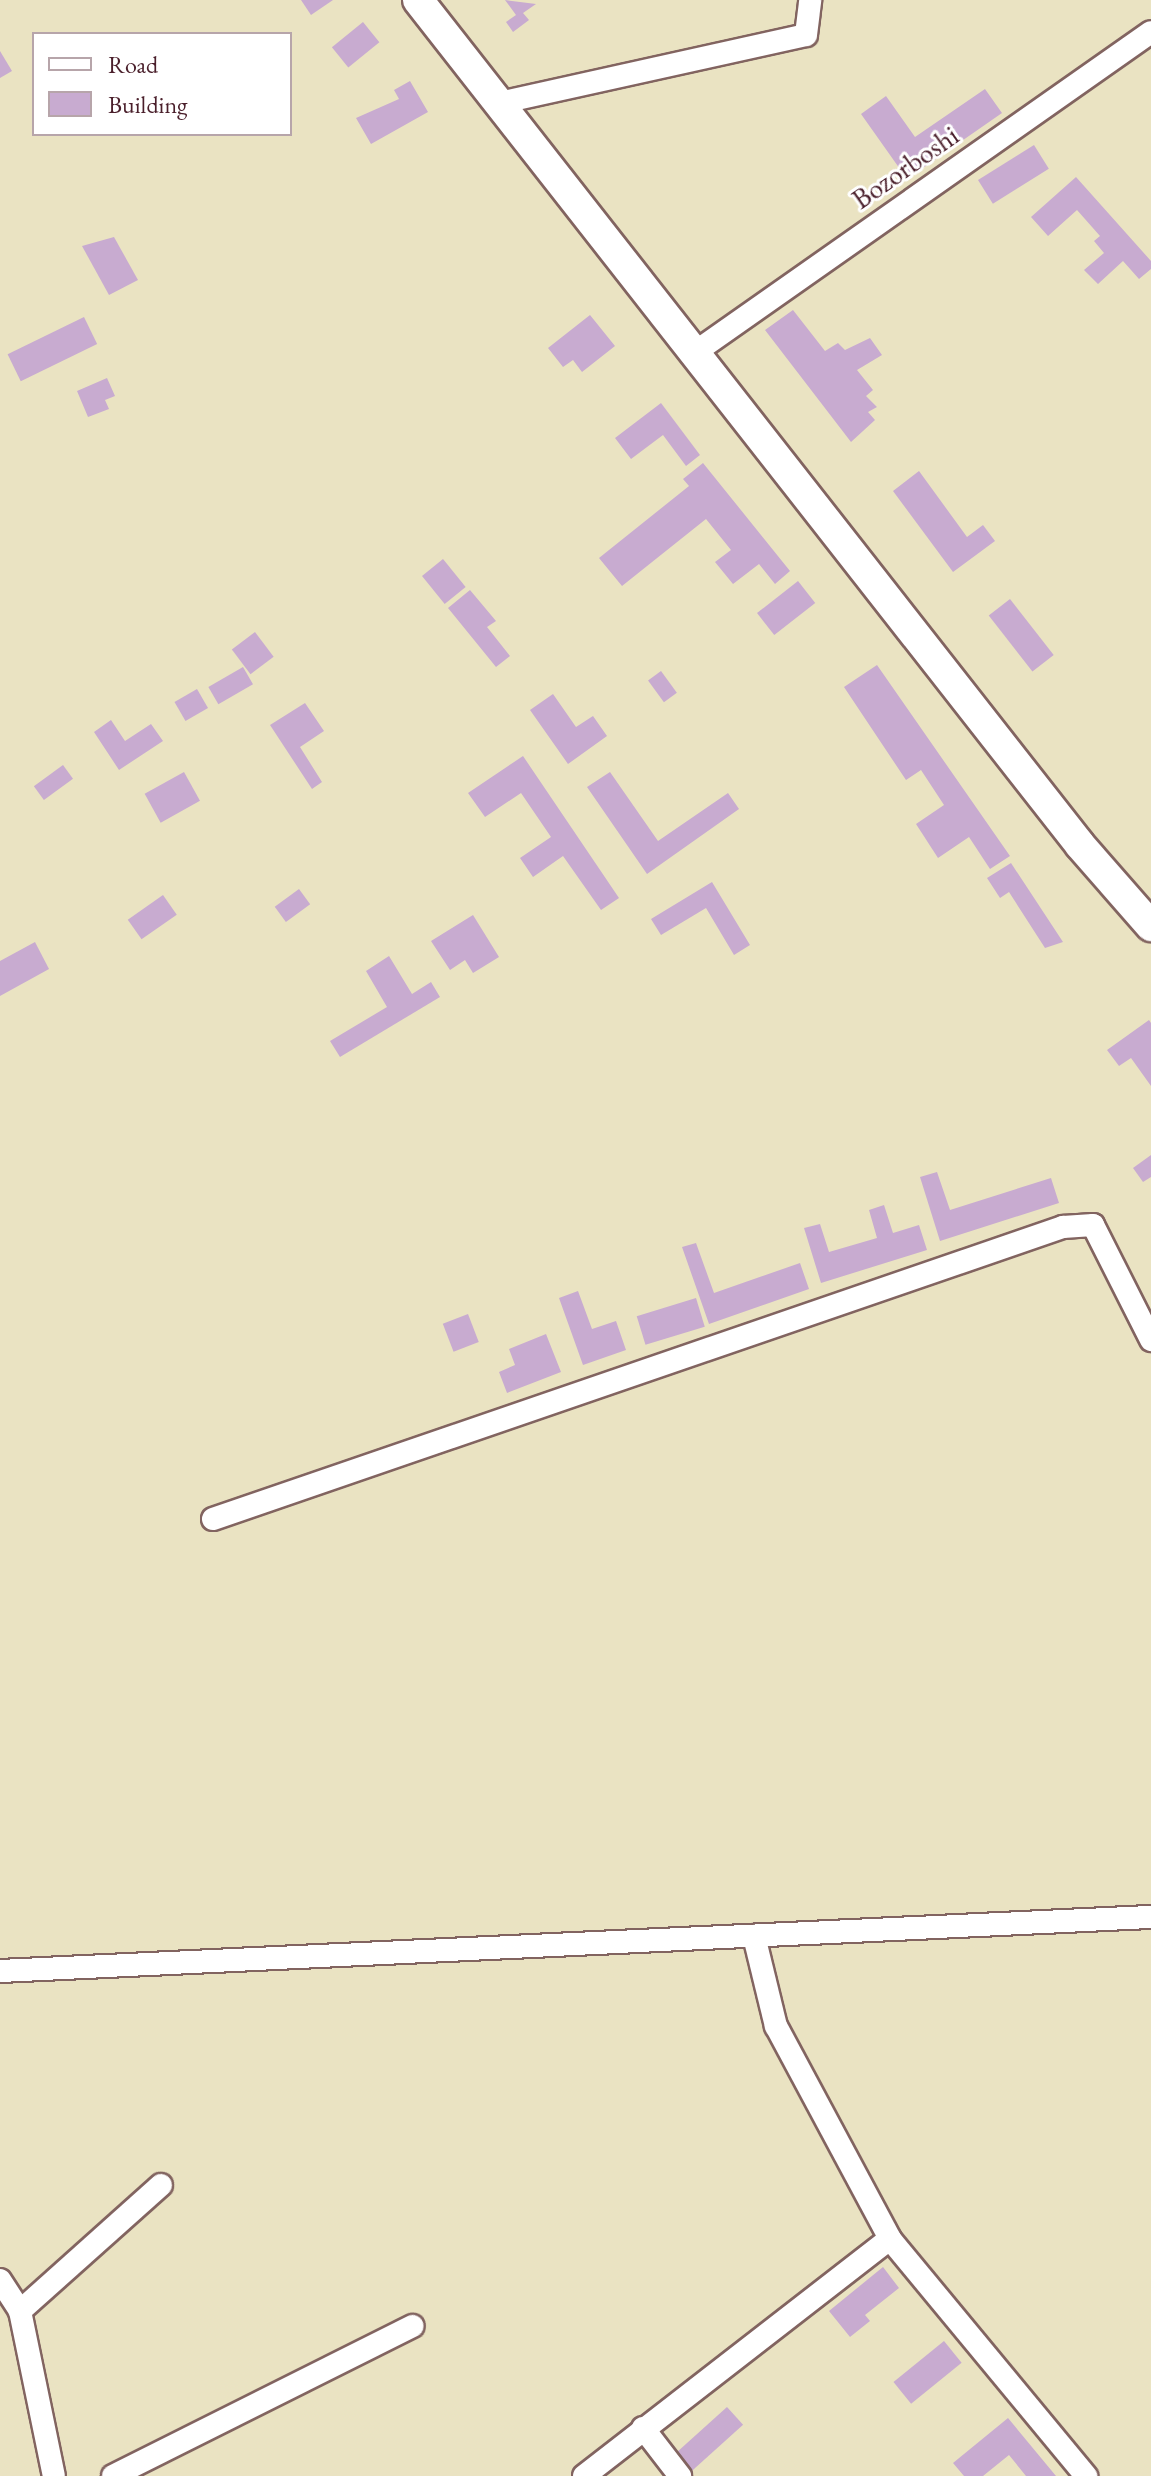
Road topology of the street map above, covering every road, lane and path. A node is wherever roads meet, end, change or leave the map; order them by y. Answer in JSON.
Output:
{"nodes":[{"id":1,"x":418,"y":0,"type":"edge"},
{"id":2,"x":810,"y":0,"type":"edge"},
{"id":3,"x":1151,"y":32,"type":"edge"},
{"id":4,"x":499,"y":103,"type":"junction"},
{"id":5,"x":694,"y":353,"type":"junction"},
{"id":6,"x":1151,"y":926,"type":"edge"},
{"id":7,"x":1151,"y":1340,"type":"edge"},
{"id":8,"x":213,"y":1519,"type":"dead end"},
{"id":9,"x":1151,"y":1917,"type":"edge"},
{"id":10,"x":754,"y":1936,"type":"junction"},
{"id":11,"x":0,"y":1971,"type":"edge"},
{"id":12,"x":161,"y":2185,"type":"dead end"},
{"id":13,"x":890,"y":2239,"type":"junction"},
{"id":14,"x":0,"y":2280,"type":"edge"},
{"id":15,"x":20,"y":2311,"type":"junction"},
{"id":16,"x":413,"y":2326,"type":"dead end"},
{"id":17,"x":643,"y":2428,"type":"junction"},
{"id":18,"x":54,"y":2476,"type":"edge"},
{"id":19,"x":113,"y":2476,"type":"edge"},
{"id":20,"x":584,"y":2476,"type":"edge"},
{"id":21,"x":680,"y":2476,"type":"edge"},
{"id":22,"x":1086,"y":2476,"type":"edge"}],
"edges":[{"from":1,"to":4,"type":"main road"},
{"from":2,"to":4,"type":"street"},
{"from":3,"to":5,"type":"street","name":"Bozorboshi"},
{"from":4,"to":5,"type":"main road"},
{"from":5,"to":6,"type":"main road"},
{"from":7,"to":8,"type":"street"},
{"from":9,"to":10,"type":"street"},
{"from":10,"to":11,"type":"street"},
{"from":10,"to":13,"type":"street"},
{"from":12,"to":15,"type":"street"},
{"from":13,"to":17,"type":"street"},
{"from":13,"to":22,"type":"street"},
{"from":14,"to":15,"type":"street"},
{"from":15,"to":18,"type":"street"},
{"from":16,"to":19,"type":"street"},
{"from":17,"to":20,"type":"street"},
{"from":17,"to":21,"type":"street"}]}
